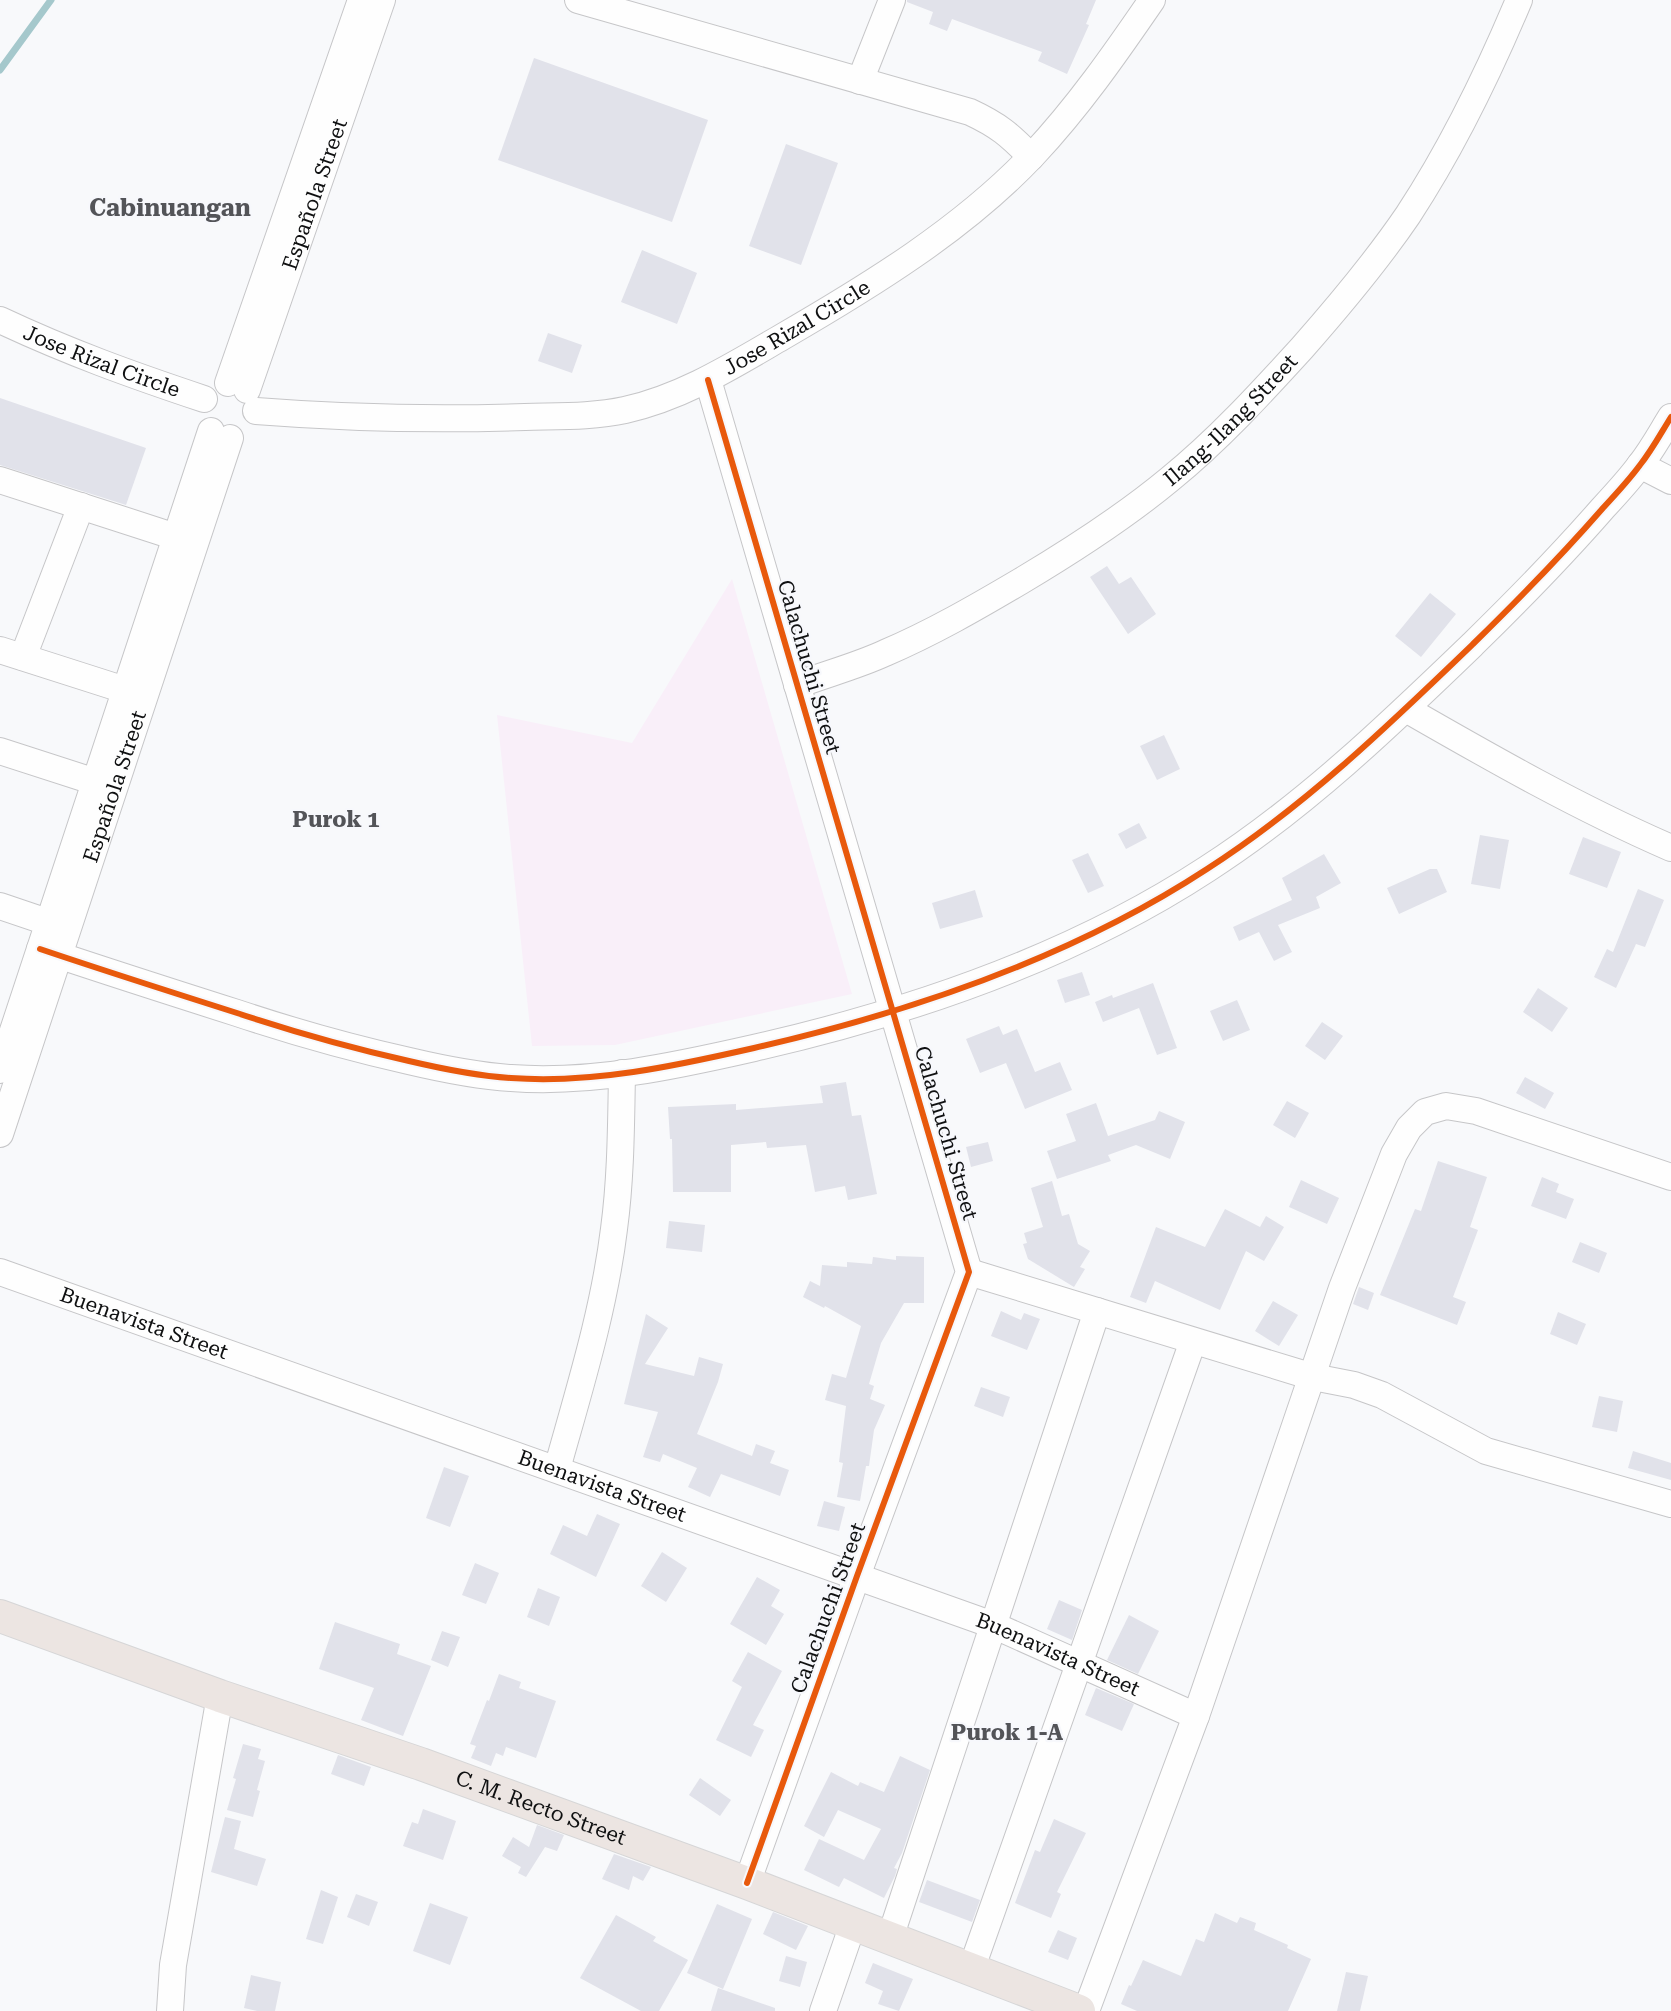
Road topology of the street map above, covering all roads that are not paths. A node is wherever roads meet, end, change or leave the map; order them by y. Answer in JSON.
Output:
{"nodes":[{"id":1,"x":361,"y":0,"type":"edge"},
{"id":2,"x":382,"y":0,"type":"edge"},
{"id":3,"x":578,"y":0,"type":"edge"},
{"id":4,"x":891,"y":0,"type":"edge"},
{"id":5,"x":1152,"y":0,"type":"edge"},
{"id":6,"x":1520,"y":0,"type":"edge"},
{"id":7,"x":860,"y":81,"type":"junction"},
{"id":8,"x":1031,"y":157,"type":"junction"},
{"id":9,"x":0,"y":320,"type":"edge"},
{"id":10,"x":708,"y":380,"type":"junction"},
{"id":11,"x":244,"y":394,"type":"junction"},
{"id":12,"x":204,"y":399,"type":"junction"},
{"id":13,"x":1671,"y":417,"type":"edge"},
{"id":14,"x":221,"y":434,"type":"junction"},
{"id":15,"x":1640,"y":465,"type":"junction"},
{"id":16,"x":0,"y":480,"type":"edge"},
{"id":17,"x":1671,"y":482,"type":"edge"},
{"id":18,"x":81,"y":506,"type":"junction"},
{"id":19,"x":176,"y":537,"type":"junction"},
{"id":20,"x":11,"y":653,"type":"edge"},
{"id":21,"x":797,"y":685,"type":"junction"},
{"id":22,"x":125,"y":690,"type":"junction"},
{"id":23,"x":1406,"y":710,"type":"junction"},
{"id":24,"x":0,"y":752,"type":"edge"},
{"id":25,"x":105,"y":785,"type":"junction"},
{"id":26,"x":1671,"y":848,"type":"edge"},
{"id":27,"x":0,"y":906,"type":"edge"},
{"id":28,"x":58,"y":925,"type":"junction"},
{"id":29,"x":49,"y":953,"type":"junction"},
{"id":30,"x":893,"y":1011,"type":"junction"},
{"id":31,"x":0,"y":1070,"type":"edge"},
{"id":32,"x":622,"y":1073,"type":"junction"},
{"id":33,"x":0,"y":1134,"type":"edge"},
{"id":34,"x":1671,"y":1177,"type":"edge"},
{"id":35,"x":0,"y":1272,"type":"edge"},
{"id":36,"x":969,"y":1272,"type":"junction"},
{"id":37,"x":1097,"y":1311,"type":"junction"},
{"id":38,"x":1193,"y":1341,"type":"junction"},
{"id":39,"x":1313,"y":1377,"type":"junction"},
{"id":40,"x":557,"y":1469,"type":"junction"},
{"id":41,"x":1671,"y":1504,"type":"edge"},
{"id":42,"x":857,"y":1576,"type":"junction"},
{"id":43,"x":0,"y":1616,"type":"edge"},
{"id":44,"x":993,"y":1625,"type":"junction"},
{"id":45,"x":1080,"y":1664,"type":"junction"},
{"id":46,"x":220,"y":1696,"type":"junction"},
{"id":47,"x":1196,"y":1716,"type":"junction"},
{"id":48,"x":747,"y":1883,"type":"junction"},
{"id":49,"x":854,"y":1924,"type":"junction"},
{"id":50,"x":890,"y":1938,"type":"junction"},
{"id":51,"x":971,"y":1970,"type":"junction"},
{"id":52,"x":170,"y":2011,"type":"edge"},
{"id":53,"x":823,"y":2011,"type":"edge"},
{"id":54,"x":1079,"y":2011,"type":"edge"},
{"id":55,"x":1086,"y":2011,"type":"edge"}],
"edges":[{"from":1,"to":11,"type":"street","name":"Española Street"},
{"from":2,"to":11,"type":"street","name":"Española Street"},
{"from":3,"to":7,"type":"street"},
{"from":4,"to":7,"type":"street"},
{"from":5,"to":8,"type":"street","name":"Jose Rizal Circle"},
{"from":6,"to":21,"type":"street","name":"Ilang-Ilang Street"},
{"from":7,"to":8,"type":"street"},
{"from":8,"to":10,"type":"street","name":"Jose Rizal Circle"},
{"from":9,"to":12,"type":"street","name":"Jose Rizal Circle"},
{"from":10,"to":11,"type":"street","name":"Jose Rizal Circle"},
{"from":10,"to":21,"type":"street","name":"Calachuchi Street"},
{"from":11,"to":12,"type":"street"},
{"from":11,"to":14,"type":"street"},
{"from":12,"to":14,"type":"street"},
{"from":13,"to":15,"type":"street"},
{"from":14,"to":19,"type":"street","name":"Española Street"},
{"from":14,"to":25,"type":"street","name":"Española Street"},
{"from":15,"to":17,"type":"street"},
{"from":15,"to":23,"type":"street"},
{"from":16,"to":18,"type":"street"},
{"from":18,"to":19,"type":"street"},
{"from":18,"to":20,"type":"street"},
{"from":19,"to":22,"type":"street","name":"Española Street"},
{"from":20,"to":22,"type":"street"},
{"from":21,"to":30,"type":"street","name":"Calachuchi Street"},
{"from":22,"to":25,"type":"street","name":"Española Street"},
{"from":23,"to":26,"type":"street"},
{"from":23,"to":30,"type":"street"},
{"from":24,"to":25,"type":"street"},
{"from":25,"to":28,"type":"street","name":"Española Street"},
{"from":27,"to":28,"type":"street"},
{"from":28,"to":29,"type":"street","name":"Española Street"},
{"from":29,"to":31,"type":"street","name":"Española Street"},
{"from":29,"to":32,"type":"street"},
{"from":29,"to":33,"type":"street","name":"Española Street"},
{"from":30,"to":32,"type":"street"},
{"from":30,"to":36,"type":"street","name":"Calachuchi Street"},
{"from":32,"to":40,"type":"street"},
{"from":34,"to":39,"type":"street"},
{"from":35,"to":40,"type":"street","name":"Buenavista Street"},
{"from":36,"to":37,"type":"street"},
{"from":36,"to":42,"type":"street","name":"Calachuchi Street"},
{"from":37,"to":38,"type":"street"},
{"from":37,"to":44,"type":"street"},
{"from":38,"to":39,"type":"street"},
{"from":38,"to":45,"type":"street"},
{"from":39,"to":41,"type":"street"},
{"from":39,"to":47,"type":"street"},
{"from":40,"to":42,"type":"street","name":"Buenavista Street"},
{"from":42,"to":44,"type":"street","name":"Buenavista Street"},
{"from":42,"to":48,"type":"street","name":"Calachuchi Street"},
{"from":43,"to":46,"type":"main road","name":"C. M. Recto Street"},
{"from":44,"to":45,"type":"street","name":"Buenavista Street"},
{"from":44,"to":50,"type":"street"},
{"from":45,"to":47,"type":"street","name":"Buenavista Street"},
{"from":45,"to":51,"type":"street"},
{"from":46,"to":48,"type":"main road","name":"C. M. Recto Street"},
{"from":46,"to":52,"type":"street"},
{"from":47,"to":55,"type":"street"},
{"from":48,"to":49,"type":"main road","name":"C. M. Recto Street"},
{"from":49,"to":50,"type":"main road","name":"C. M. Recto Street"},
{"from":49,"to":53,"type":"street"},
{"from":50,"to":51,"type":"main road","name":"C. M. Recto Street"},
{"from":51,"to":54,"type":"main road","name":"C. M. Recto Street"}]}
